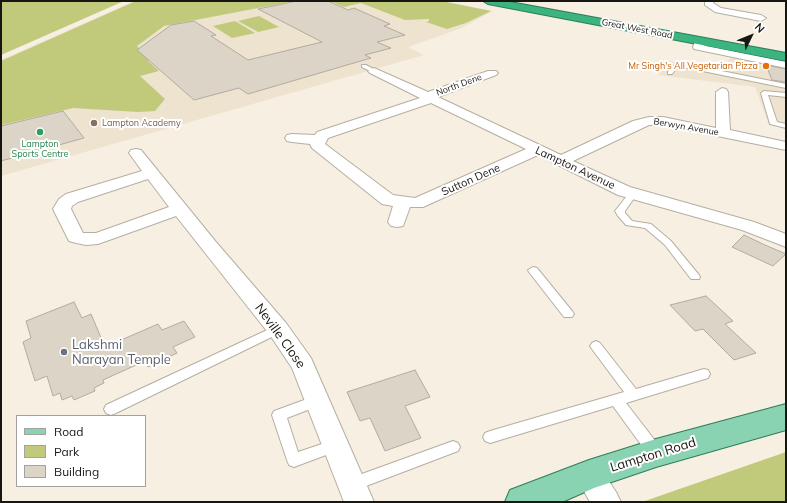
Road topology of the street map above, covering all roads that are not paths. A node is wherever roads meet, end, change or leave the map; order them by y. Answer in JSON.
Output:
{"nodes":[{"id":1,"x":488,"y":1,"type":"edge"},
{"id":2,"x":520,"y":1,"type":"edge"},
{"id":3,"x":710,"y":1,"type":"edge"},
{"id":4,"x":761,"y":18,"type":"dead end"},
{"id":5,"x":699,"y":43,"type":"junction"},
{"id":6,"x":786,"y":51,"type":"edge"},
{"id":7,"x":786,"y":57,"type":"edge"},
{"id":8,"x":786,"y":65,"type":"edge"},
{"id":9,"x":369,"y":69,"type":"dead end"},
{"id":10,"x":492,"y":73,"type":"dead end"},
{"id":11,"x":670,"y":73,"type":"dead end"},
{"id":12,"x":714,"y":76,"type":"dead end"},
{"id":13,"x":760,"y":81,"type":"junction"},
{"id":14,"x":786,"y":86,"type":"edge"},
{"id":15,"x":722,"y":92,"type":"dead end"},
{"id":16,"x":786,"y":95,"type":"edge"},
{"id":17,"x":429,"y":98,"type":"junction"},
{"id":18,"x":786,"y":126,"type":"edge"},
{"id":19,"x":724,"y":134,"type":"junction"},
{"id":20,"x":292,"y":138,"type":"dead end"},
{"id":21,"x":320,"y":140,"type":"junction"},
{"id":22,"x":786,"y":146,"type":"edge"},
{"id":23,"x":537,"y":150,"type":"junction"},
{"id":24,"x":136,"y":153,"type":"dead end"},
{"id":25,"x":561,"y":161,"type":"junction"},
{"id":26,"x":152,"y":173,"type":"junction"},
{"id":27,"x":633,"y":194,"type":"junction"},
{"id":28,"x":403,"y":202,"type":"junction"},
{"id":29,"x":180,"y":209,"type":"junction"},
{"id":30,"x":397,"y":222,"type":"dead end"},
{"id":31,"x":786,"y":241,"type":"edge"},
{"id":32,"x":534,"y":270,"type":"dead end"},
{"id":33,"x":695,"y":277,"type":"dead end"},
{"id":34,"x":568,"y":314,"type":"dead end"},
{"id":35,"x":278,"y":329,"type":"junction"},
{"id":36,"x":596,"y":346,"type":"dead end"},
{"id":37,"x":704,"y":374,"type":"dead end"},
{"id":38,"x":634,"y":395,"type":"junction"},
{"id":39,"x":318,"y":400,"type":"junction"},
{"id":40,"x":616,"y":400,"type":"junction"},
{"id":41,"x":111,"y":409,"type":"dead end"},
{"id":42,"x":786,"y":417,"type":"edge"},
{"id":43,"x":490,"y":437,"type":"dead end"},
{"id":44,"x":337,"y":445,"type":"junction"},
{"id":45,"x":453,"y":447,"type":"dead end"},
{"id":46,"x":656,"y":453,"type":"junction"},
{"id":47,"x":589,"y":475,"type":"junction"},
{"id":48,"x":356,"y":493,"type":"edge"},
{"id":49,"x":522,"y":502,"type":"edge"},
{"id":50,"x":606,"y":502,"type":"edge"}],
"edges":[{"from":1,"to":5,"type":"highway","name":"Great West Road"},
{"from":2,"to":6,"type":"highway","name":"Great West Road"},
{"from":3,"to":4,"type":"street"},
{"from":5,"to":7,"type":"highway","name":"Great West Road"},
{"from":5,"to":8,"type":"street","name":"Great West Road"},
{"from":9,"to":17,"type":"street","name":"Lampton Avenue"},
{"from":10,"to":17,"type":"street","name":"North Dene"},
{"from":11,"to":13,"type":"lane"},
{"from":12,"to":13,"type":"lane"},
{"from":13,"to":14,"type":"lane"},
{"from":15,"to":19,"type":"street","name":"Berwyn Avenue"},
{"from":16,"to":18,"type":"lane"},
{"from":17,"to":21,"type":"street"},
{"from":17,"to":23,"type":"street","name":"Lampton Avenue"},
{"from":19,"to":22,"type":"street","name":"Berwyn Avenue"},
{"from":19,"to":25,"type":"street","name":"Berwyn Avenue"},
{"from":20,"to":21,"type":"street"},
{"from":21,"to":28,"type":"street","name":"Sutton Dene"},
{"from":23,"to":25,"type":"street","name":"Lampton Avenue"},
{"from":23,"to":28,"type":"street","name":"Sutton Dene"},
{"from":24,"to":26,"type":"street","name":"Neville Close"},
{"from":25,"to":27,"type":"street","name":"Lampton Avenue"},
{"from":26,"to":29,"type":"street","name":"Neville Close"},
{"from":26,"to":29,"type":"street"},
{"from":27,"to":31,"type":"street","name":"Lampton Avenue"},
{"from":27,"to":33,"type":"lane"},
{"from":28,"to":30,"type":"street"},
{"from":29,"to":35,"type":"street","name":"Neville Close"},
{"from":32,"to":34,"type":"lane"},
{"from":35,"to":39,"type":"street","name":"Neville Close"},
{"from":35,"to":41,"type":"lane"},
{"from":36,"to":38,"type":"lane"},
{"from":37,"to":38,"type":"lane"},
{"from":38,"to":40,"type":"lane"},
{"from":39,"to":44,"type":"street","name":"Neville Close"},
{"from":39,"to":44,"type":"lane"},
{"from":40,"to":43,"type":"lane"},
{"from":40,"to":46,"type":"lane"},
{"from":42,"to":46,"type":"main road","name":"Lampton Road"},
{"from":44,"to":48,"type":"street","name":"Neville Close"},
{"from":45,"to":48,"type":"lane"},
{"from":46,"to":47,"type":"main road","name":"Lampton Road"},
{"from":47,"to":49,"type":"main road","name":"Lampton Road"},
{"from":47,"to":50,"type":"street"}]}
